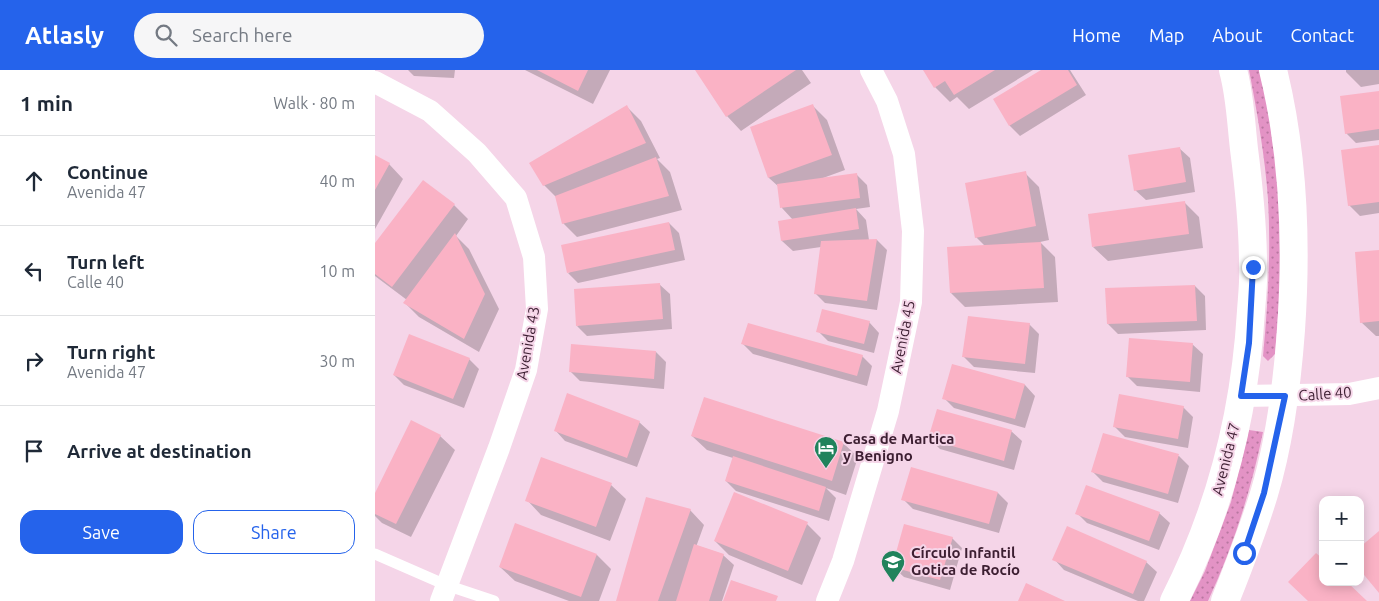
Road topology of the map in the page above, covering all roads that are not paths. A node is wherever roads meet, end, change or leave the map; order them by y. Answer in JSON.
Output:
{"nodes":[{"id":1,"x":871,"y":70,"type":"edge"},
{"id":2,"x":1233,"y":70,"type":"edge"},
{"id":3,"x":1273,"y":70,"type":"edge"},
{"id":4,"x":375,"y":82,"type":"edge"},
{"id":5,"x":1379,"y":388,"type":"edge"},
{"id":6,"x":1241,"y":396,"type":"junction"},
{"id":7,"x":1285,"y":396,"type":"junction"},
{"id":8,"x":375,"y":554,"type":"edge"},
{"id":9,"x":444,"y":593,"type":"edge"},
{"id":10,"x":494,"y":601,"type":"edge"},
{"id":11,"x":827,"y":601,"type":"edge"},
{"id":12,"x":1174,"y":601,"type":"edge"},
{"id":13,"x":1225,"y":601,"type":"edge"}],
"edges":[{"from":1,"to":11,"type":"street","name":"Avenida 45"},
{"from":2,"to":6,"type":"main road","name":"Avenida 47"},
{"from":3,"to":7,"type":"main road"},
{"from":4,"to":9,"type":"street","name":"Avenida 43"},
{"from":5,"to":7,"type":"street","name":"Calle 40"},
{"from":6,"to":7,"type":"street","name":"Calle 40"},
{"from":6,"to":12,"type":"main road","name":"Avenida 47"},
{"from":7,"to":13,"type":"main road"},
{"from":8,"to":9,"type":"lane"},
{"from":9,"to":10,"type":"lane"}]}
